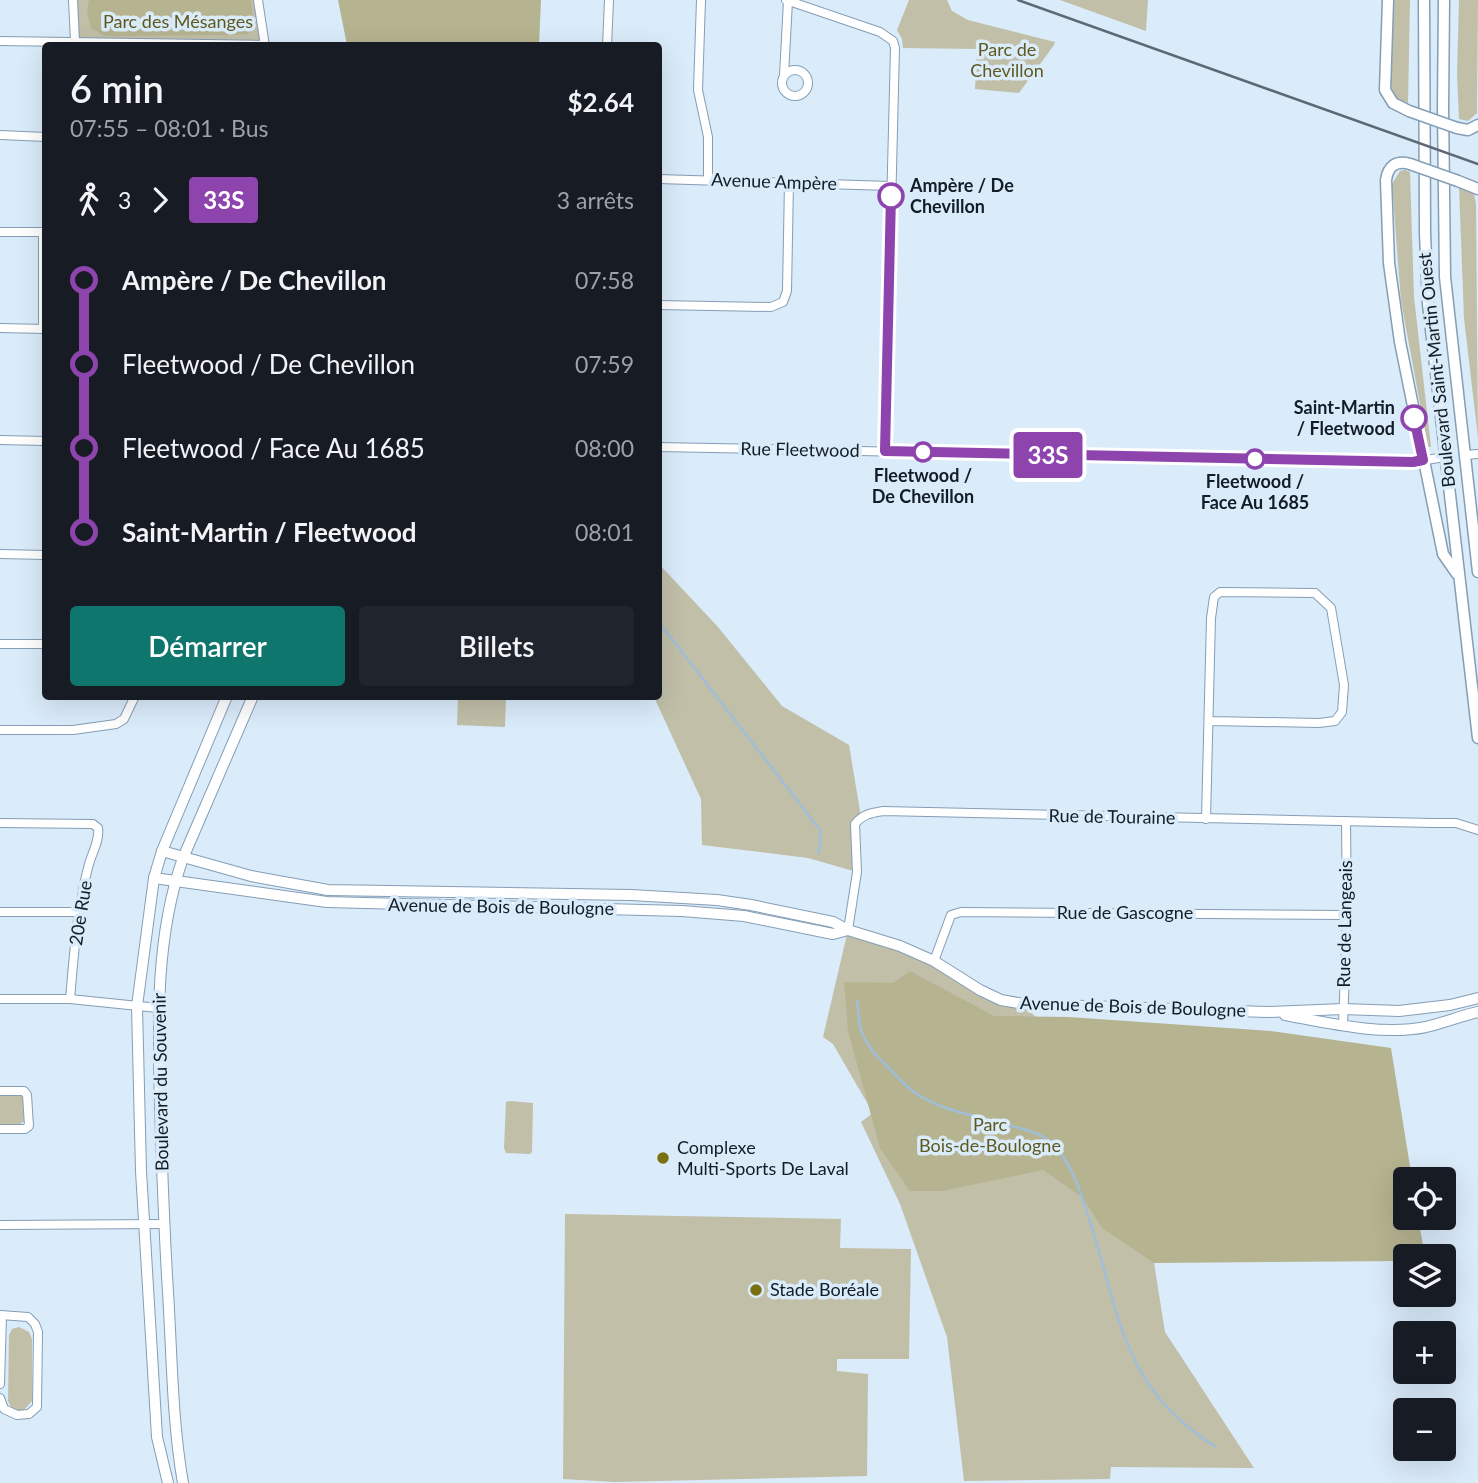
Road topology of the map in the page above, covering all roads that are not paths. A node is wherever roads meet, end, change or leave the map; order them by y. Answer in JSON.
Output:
{"nodes":[{"id":1,"x":72,"y":0,"type":"edge"},
{"id":2,"x":258,"y":0,"type":"edge"},
{"id":3,"x":609,"y":0,"type":"edge"},
{"id":4,"x":701,"y":0,"type":"edge"},
{"id":5,"x":787,"y":0,"type":"edge"},
{"id":6,"x":1388,"y":0,"type":"edge"},
{"id":7,"x":1424,"y":0,"type":"edge"},
{"id":8,"x":1444,"y":0,"type":"edge"},
{"id":9,"x":0,"y":41,"type":"edge"},
{"id":10,"x":75,"y":42,"type":"joint"},
{"id":11,"x":265,"y":42,"type":"edge"},
{"id":12,"x":607,"y":42,"type":"edge"},
{"id":13,"x":784,"y":75,"type":"dead end"},
{"id":14,"x":1478,"y":124,"type":"edge"},
{"id":15,"x":0,"y":135,"type":"edge"},
{"id":16,"x":42,"y":136,"type":"edge"},
{"id":17,"x":662,"y":179,"type":"edge"},
{"id":18,"x":708,"y":180,"type":"junction"},
{"id":19,"x":789,"y":182,"type":"junction"},
{"id":20,"x":891,"y":186,"type":"junction"},
{"id":21,"x":1478,"y":189,"type":"edge"},
{"id":22,"x":0,"y":232,"type":"edge"},
{"id":23,"x":42,"y":232,"type":"edge"},
{"id":24,"x":662,"y":305,"type":"edge"},
{"id":25,"x":0,"y":328,"type":"edge"},
{"id":26,"x":42,"y":329,"type":"edge"},
{"id":27,"x":0,"y":440,"type":"edge"},
{"id":28,"x":42,"y":441,"type":"edge"},
{"id":29,"x":662,"y":447,"type":"edge"},
{"id":30,"x":885,"y":451,"type":"junction"},
{"id":31,"x":1478,"y":454,"type":"edge"},
{"id":32,"x":1465,"y":455,"type":"junction"},
{"id":33,"x":1446,"y":457,"type":"junction"},
{"id":34,"x":1423,"y":460,"type":"junction"},
{"id":35,"x":0,"y":554,"type":"edge"},
{"id":36,"x":42,"y":555,"type":"edge"},
{"id":37,"x":1478,"y":572,"type":"edge"},
{"id":38,"x":1459,"y":577,"type":"junction"},
{"id":39,"x":0,"y":644,"type":"edge"},
{"id":40,"x":42,"y":644,"type":"edge"},
{"id":41,"x":133,"y":700,"type":"edge"},
{"id":42,"x":225,"y":700,"type":"edge"},
{"id":43,"x":251,"y":700,"type":"edge"},
{"id":44,"x":1210,"y":721,"type":"junction"},
{"id":45,"x":0,"y":730,"type":"edge"},
{"id":46,"x":1478,"y":738,"type":"edge"},
{"id":47,"x":1206,"y":819,"type":"junction"},
{"id":48,"x":1346,"y":821,"type":"junction"},
{"id":49,"x":0,"y":823,"type":"edge"},
{"id":50,"x":1478,"y":830,"type":"edge"},
{"id":51,"x":162,"y":851,"type":"junction"},
{"id":52,"x":183,"y":858,"type":"junction"},
{"id":53,"x":154,"y":878,"type":"junction"},
{"id":54,"x":175,"y":882,"type":"junction"},
{"id":55,"x":0,"y":912,"type":"edge"},
{"id":56,"x":79,"y":912,"type":"junction"},
{"id":57,"x":1347,"y":915,"type":"junction"},
{"id":58,"x":848,"y":930,"type":"junction"},
{"id":59,"x":934,"y":961,"type":"junction"},
{"id":60,"x":1478,"y":998,"type":"edge"},
{"id":61,"x":0,"y":999,"type":"edge"},
{"id":62,"x":70,"y":999,"type":"junction"},
{"id":63,"x":137,"y":1006,"type":"junction"},
{"id":64,"x":158,"y":1008,"type":"junction"},
{"id":65,"x":1343,"y":1009,"type":"junction"},
{"id":66,"x":1267,"y":1012,"type":"junction"},
{"id":67,"x":1478,"y":1012,"type":"edge"},
{"id":68,"x":1343,"y":1026,"type":"junction"},
{"id":69,"x":0,"y":1091,"type":"edge"},
{"id":70,"x":0,"y":1129,"type":"edge"},
{"id":71,"x":144,"y":1224,"type":"junction"},
{"id":72,"x":164,"y":1224,"type":"junction"},
{"id":73,"x":0,"y":1225,"type":"edge"},
{"id":74,"x":1,"y":1315,"type":"edge"},
{"id":75,"x":0,"y":1384,"type":"edge"},
{"id":76,"x":0,"y":1398,"type":"edge"},
{"id":77,"x":168,"y":1483,"type":"edge"},
{"id":78,"x":183,"y":1483,"type":"edge"}],
"edges":[{"from":1,"to":10,"type":"street"},
{"from":2,"to":11,"type":"street"},
{"from":3,"to":12,"type":"street"},
{"from":4,"to":18,"type":"street"},
{"from":5,"to":13,"type":"street"},
{"from":5,"to":20,"type":"street"},
{"from":6,"to":14,"type":"main road","bridge":true},
{"from":7,"to":33,"type":"main road","name":"Boulevard Saint-Martin Ouest"},
{"from":8,"to":32,"type":"main road","name":"Boulevard Saint-Martin Ouest"},
{"from":9,"to":10,"type":"street"},
{"from":15,"to":16,"type":"street"},
{"from":17,"to":18,"type":"street","name":"Avenue Ampère"},
{"from":18,"to":19,"type":"street","name":"Avenue Ampère"},
{"from":19,"to":20,"type":"street","name":"Avenue Ampère"},
{"from":19,"to":24,"type":"street"},
{"from":20,"to":30,"type":"street"},
{"from":21,"to":34,"type":"main road","bridge":true},
{"from":22,"to":23,"type":"street"},
{"from":25,"to":26,"type":"street"},
{"from":27,"to":28,"type":"street"},
{"from":29,"to":30,"type":"street","name":"Rue Fleetwood"},
{"from":30,"to":34,"type":"street","name":"Rue Fleetwood"},
{"from":31,"to":32,"type":"street"},
{"from":32,"to":37,"type":"main road","name":"Boulevard Saint-Martin Ouest"},
{"from":33,"to":34,"type":"street","name":"Rue Fleetwood"},
{"from":33,"to":38,"type":"main road","name":"Boulevard Saint-Martin Ouest"},
{"from":34,"to":38,"type":"main road"},
{"from":35,"to":36,"type":"street"},
{"from":38,"to":46,"type":"main road","name":"Boulevard Saint-Martin Ouest"},
{"from":39,"to":40,"type":"street"},
{"from":41,"to":45,"type":"street"},
{"from":42,"to":51,"type":"street","name":"Boulevard du Souvenir"},
{"from":43,"to":52,"type":"street","name":"Boulevard du Souvenir"},
{"from":44,"to":44,"type":"street"},
{"from":44,"to":47,"type":"street"},
{"from":47,"to":48,"type":"street","name":"Rue de Touraine"},
{"from":47,"to":58,"type":"street","name":"Rue de Touraine"},
{"from":48,"to":50,"type":"street","name":"Rue de Touraine"},
{"from":48,"to":57,"type":"street","name":"Rue de Langeais"},
{"from":49,"to":56,"type":"street","name":"20e Rue"},
{"from":51,"to":52,"type":"street","name":"Avenue de Bois de Boulogne"},
{"from":51,"to":53,"type":"street","name":"Boulevard du Souvenir"},
{"from":52,"to":54,"type":"street","name":"Boulevard du Souvenir"},
{"from":52,"to":58,"type":"street","name":"Avenue de Bois de Boulogne"},
{"from":53,"to":54,"type":"street","name":"Avenue de Bois de Boulogne"},
{"from":53,"to":63,"type":"street","name":"Boulevard du Souvenir"},
{"from":54,"to":58,"type":"street","name":"Avenue de Bois de Boulogne"},
{"from":54,"to":64,"type":"street","name":"Boulevard du Souvenir"},
{"from":55,"to":56,"type":"street"},
{"from":56,"to":62,"type":"street","name":"20e Rue"},
{"from":57,"to":59,"type":"street","name":"Rue de Gascogne"},
{"from":57,"to":65,"type":"street","name":"Rue de Langeais"},
{"from":58,"to":59,"type":"street","name":"Avenue de Bois de Boulogne"},
{"from":59,"to":66,"type":"street","name":"Avenue de Bois de Boulogne"},
{"from":60,"to":65,"type":"street","name":"Avenue de Bois de Boulogne"},
{"from":61,"to":62,"type":"street"},
{"from":62,"to":63,"type":"street"},
{"from":63,"to":64,"type":"street"},
{"from":63,"to":71,"type":"street","name":"Boulevard du Souvenir"},
{"from":64,"to":72,"type":"street","name":"Boulevard du Souvenir"},
{"from":65,"to":66,"type":"street","name":"Avenue de Bois de Boulogne"},
{"from":65,"to":68,"type":"street","name":"Rue de Langeais"},
{"from":66,"to":68,"type":"street","name":"Avenue de Bois de Boulogne"},
{"from":67,"to":68,"type":"street","name":"Avenue de Bois de Boulogne"},
{"from":69,"to":70,"type":"street"},
{"from":71,"to":72,"type":"street"},
{"from":71,"to":73,"type":"street"},
{"from":71,"to":77,"type":"street","name":"Boulevard du Souvenir"},
{"from":72,"to":78,"type":"street","name":"Boulevard du Souvenir"},
{"from":74,"to":75,"type":"street"},
{"from":74,"to":76,"type":"street"}]}
